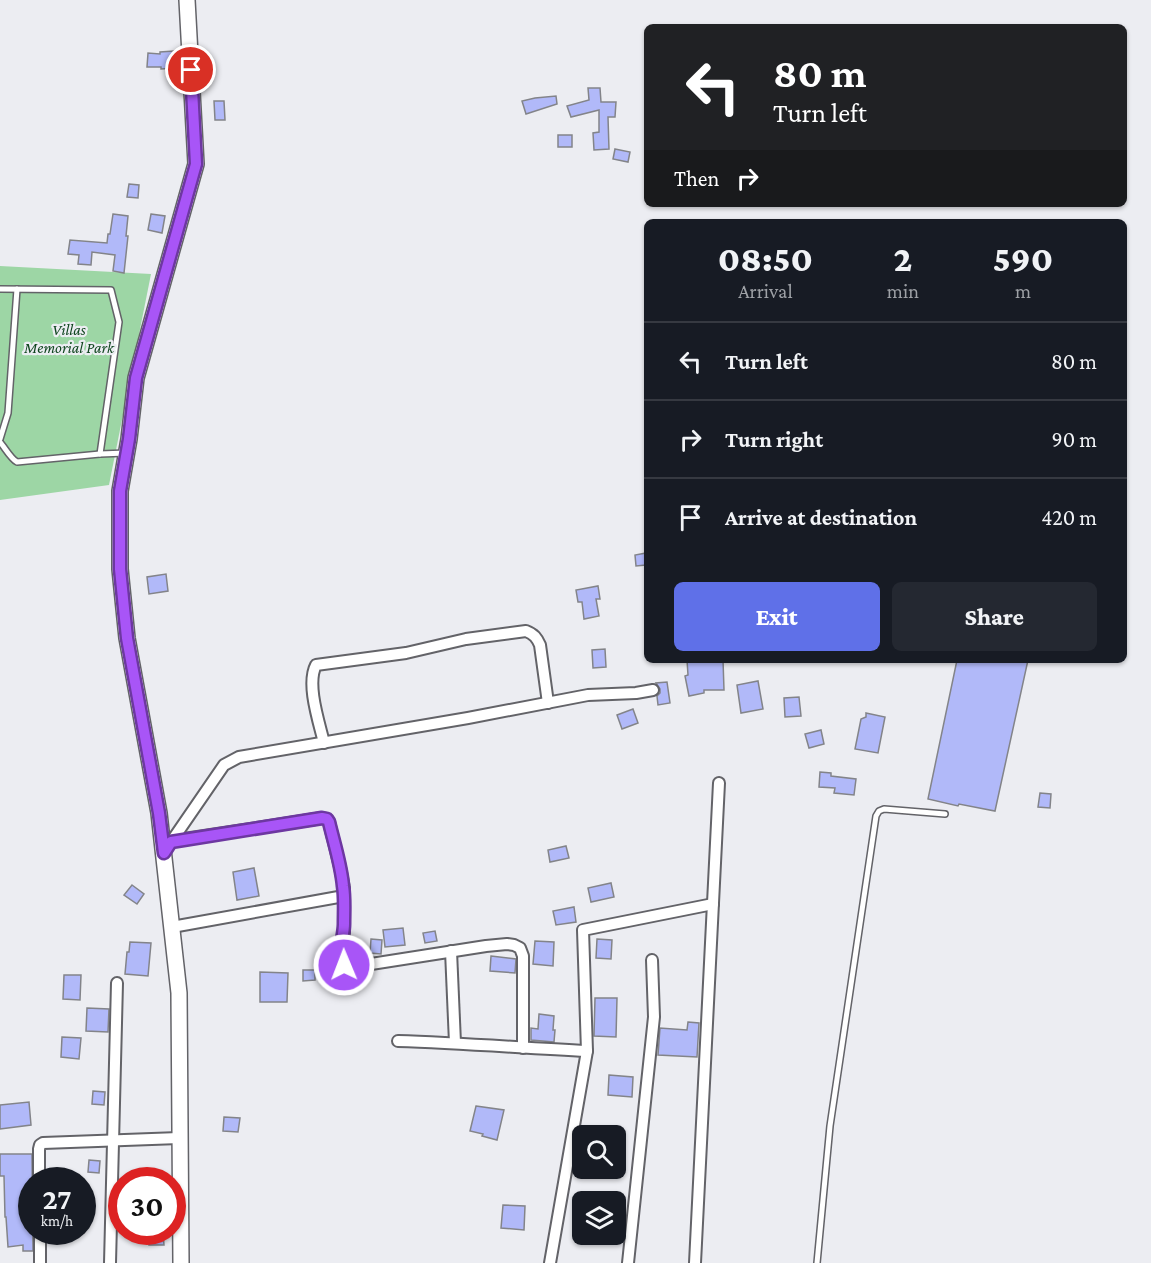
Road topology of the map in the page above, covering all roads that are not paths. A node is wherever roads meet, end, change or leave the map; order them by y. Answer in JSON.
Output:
{"nodes":[{"id":1,"x":187,"y":0,"type":"edge"},
{"id":2,"x":0,"y":289,"type":"edge"},
{"id":3,"x":17,"y":289,"type":"junction"},
{"id":4,"x":0,"y":441,"type":"edge"},
{"id":5,"x":127,"y":453,"type":"junction"},
{"id":6,"x":100,"y":454,"type":"junction"},
{"id":7,"x":653,"y":690,"type":"dead end"},
{"id":8,"x":548,"y":703,"type":"junction"},
{"id":9,"x":324,"y":743,"type":"junction"},
{"id":10,"x":719,"y":783,"type":"dead end"},
{"id":11,"x":945,"y":814,"type":"dead end"},
{"id":12,"x":168,"y":847,"type":"junction"},
{"id":13,"x":344,"y":896,"type":"junction"},
{"id":14,"x":713,"y":904,"type":"junction"},
{"id":15,"x":172,"y":927,"type":"junction"},
{"id":16,"x":451,"y":951,"type":"junction"},
{"id":17,"x":652,"y":960,"type":"dead end"},
{"id":18,"x":117,"y":983,"type":"dead end"},
{"id":19,"x":398,"y":1041,"type":"dead end"},
{"id":20,"x":455,"y":1043,"type":"junction"},
{"id":21,"x":523,"y":1048,"type":"junction"},
{"id":22,"x":587,"y":1051,"type":"junction"},
{"id":23,"x":179,"y":1138,"type":"junction"},
{"id":24,"x":112,"y":1141,"type":"junction"},
{"id":25,"x":39,"y":1167,"type":"edge"},
{"id":26,"x":40,"y":1245,"type":"edge"},
{"id":27,"x":40,"y":1263,"type":"edge"},
{"id":28,"x":110,"y":1263,"type":"edge"},
{"id":29,"x":181,"y":1263,"type":"edge"},
{"id":30,"x":550,"y":1263,"type":"edge"},
{"id":31,"x":628,"y":1263,"type":"edge"},
{"id":32,"x":695,"y":1263,"type":"edge"},
{"id":33,"x":818,"y":1263,"type":"edge"}],
"edges":[{"from":1,"to":5,"type":"street"},
{"from":2,"to":3,"type":"lane"},
{"from":3,"to":4,"type":"lane"},
{"from":3,"to":6,"type":"lane"},
{"from":4,"to":6,"type":"lane"},
{"from":5,"to":6,"type":"lane"},
{"from":5,"to":12,"type":"street"},
{"from":7,"to":8,"type":"street"},
{"from":8,"to":9,"type":"street"},
{"from":8,"to":9,"type":"street"},
{"from":9,"to":12,"type":"street"},
{"from":10,"to":14,"type":"street"},
{"from":11,"to":33,"type":"lane"},
{"from":12,"to":13,"type":"street"},
{"from":12,"to":15,"type":"street"},
{"from":13,"to":15,"type":"street"},
{"from":13,"to":16,"type":"street"},
{"from":14,"to":22,"type":"street"},
{"from":14,"to":32,"type":"street"},
{"from":15,"to":23,"type":"street"},
{"from":16,"to":20,"type":"street"},
{"from":16,"to":21,"type":"street"},
{"from":17,"to":31,"type":"street"},
{"from":18,"to":24,"type":"street"},
{"from":19,"to":20,"type":"street"},
{"from":20,"to":21,"type":"street"},
{"from":21,"to":22,"type":"street"},
{"from":22,"to":30,"type":"street"},
{"from":23,"to":24,"type":"street"},
{"from":23,"to":29,"type":"street"},
{"from":24,"to":25,"type":"street"},
{"from":24,"to":28,"type":"street"},
{"from":26,"to":27,"type":"street"}]}
